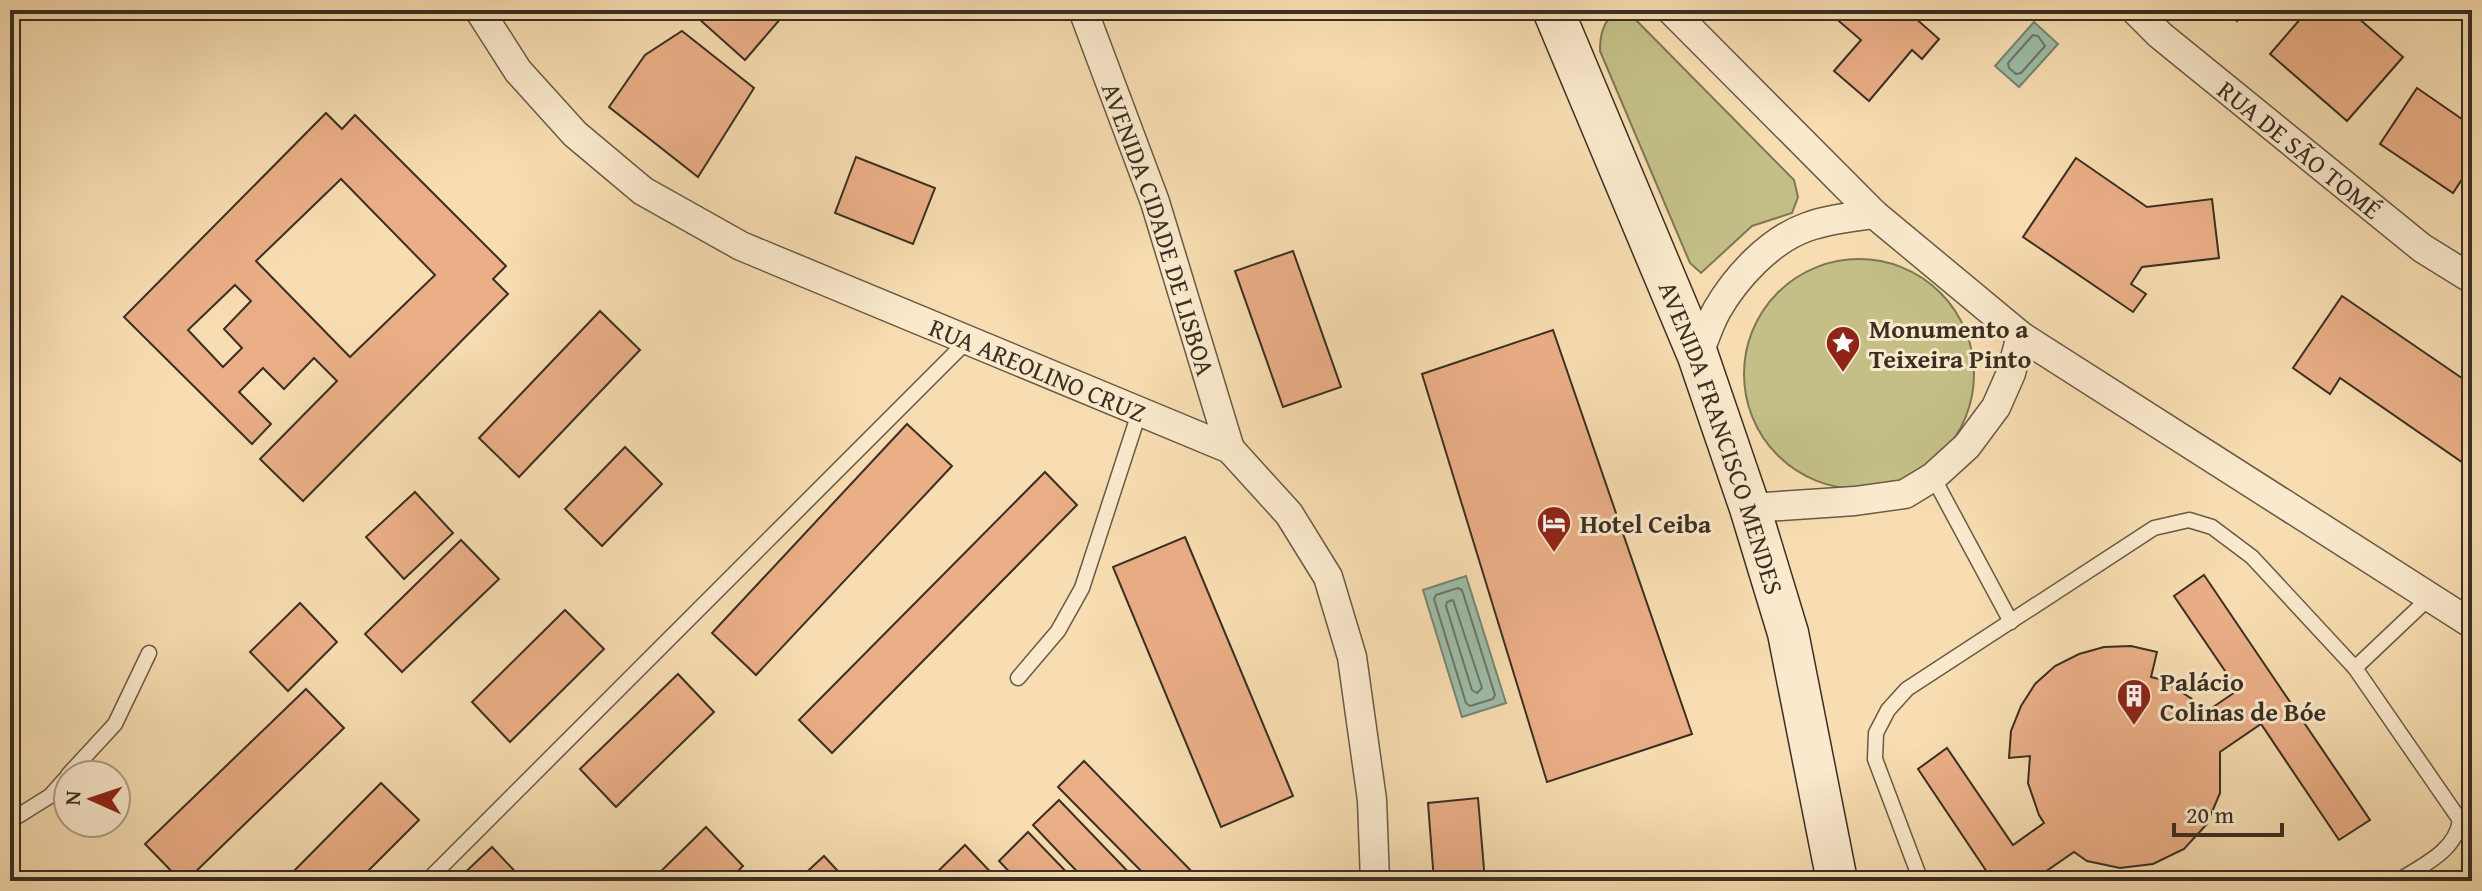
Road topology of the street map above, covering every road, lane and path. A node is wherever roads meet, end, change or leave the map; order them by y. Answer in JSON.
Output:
{"nodes":[{"id":1,"x":479,"y":10,"type":"edge"},
{"id":2,"x":1083,"y":10,"type":"edge"},
{"id":3,"x":1553,"y":10,"type":"edge"},
{"id":4,"x":1671,"y":10,"type":"edge"},
{"id":5,"x":2135,"y":10,"type":"edge"},
{"id":6,"x":1874,"y":214,"type":"junction"},
{"id":7,"x":2472,"y":279,"type":"edge"},
{"id":8,"x":2021,"y":336,"type":"junction"},
{"id":9,"x":968,"y":339,"type":"junction"},
{"id":10,"x":1698,"y":356,"type":"junction"},
{"id":11,"x":1140,"y":410,"type":"junction"},
{"id":12,"x":1230,"y":449,"type":"junction"},
{"id":13,"x":1933,"y":477,"type":"junction"},
{"id":14,"x":1750,"y":508,"type":"junction"},
{"id":15,"x":2430,"y":597,"type":"junction"},
{"id":16,"x":2011,"y":622,"type":"junction"},
{"id":17,"x":2472,"y":624,"type":"edge"},
{"id":18,"x":149,"y":653,"type":"dead end"},
{"id":19,"x":2355,"y":668,"type":"junction"},
{"id":20,"x":1018,"y":678,"type":"dead end"},
{"id":21,"x":83,"y":759,"type":"edge"},
{"id":22,"x":52,"y":794,"type":"edge"},
{"id":23,"x":10,"y":821,"type":"edge"},
{"id":24,"x":427,"y":881,"type":"edge"},
{"id":25,"x":1375,"y":881,"type":"edge"},
{"id":26,"x":1837,"y":881,"type":"edge"},
{"id":27,"x":1921,"y":881,"type":"edge"},
{"id":28,"x":2398,"y":881,"type":"edge"}],
"edges":[{"from":1,"to":9,"type":"street","name":"RUA AREOLINO CRUZ"},
{"from":2,"to":12,"type":"street","name":"AVENIDA CIDADE DE LISBOA"},
{"from":3,"to":10,"type":"main road","name":"AVENIDA FRANCISCO MENDES"},
{"from":4,"to":6,"type":"street"},
{"from":5,"to":7,"type":"street","name":"RUA DE SÃO TOMÉ"},
{"from":6,"to":8,"type":"street"},
{"from":6,"to":10,"type":"street"},
{"from":8,"to":13,"type":"street"},
{"from":8,"to":15,"type":"street"},
{"from":9,"to":11,"type":"street","name":"RUA AREOLINO CRUZ"},
{"from":9,"to":24,"type":"lane"},
{"from":10,"to":14,"type":"main road","name":"AVENIDA FRANCISCO MENDES"},
{"from":11,"to":12,"type":"street","name":"RUA AREOLINO CRUZ"},
{"from":11,"to":20,"type":"lane"},
{"from":12,"to":25,"type":"street","name":"RUA AREOLINO CRUZ"},
{"from":13,"to":14,"type":"street"},
{"from":13,"to":16,"type":"lane"},
{"from":14,"to":26,"type":"main road","name":"AVENIDA FRANCISCO MENDES"},
{"from":15,"to":17,"type":"street"},
{"from":15,"to":19,"type":"lane"},
{"from":16,"to":19,"type":"lane"},
{"from":16,"to":27,"type":"lane"},
{"from":18,"to":21,"type":"lane"},
{"from":19,"to":28,"type":"lane"},
{"from":22,"to":23,"type":"lane"}]}
